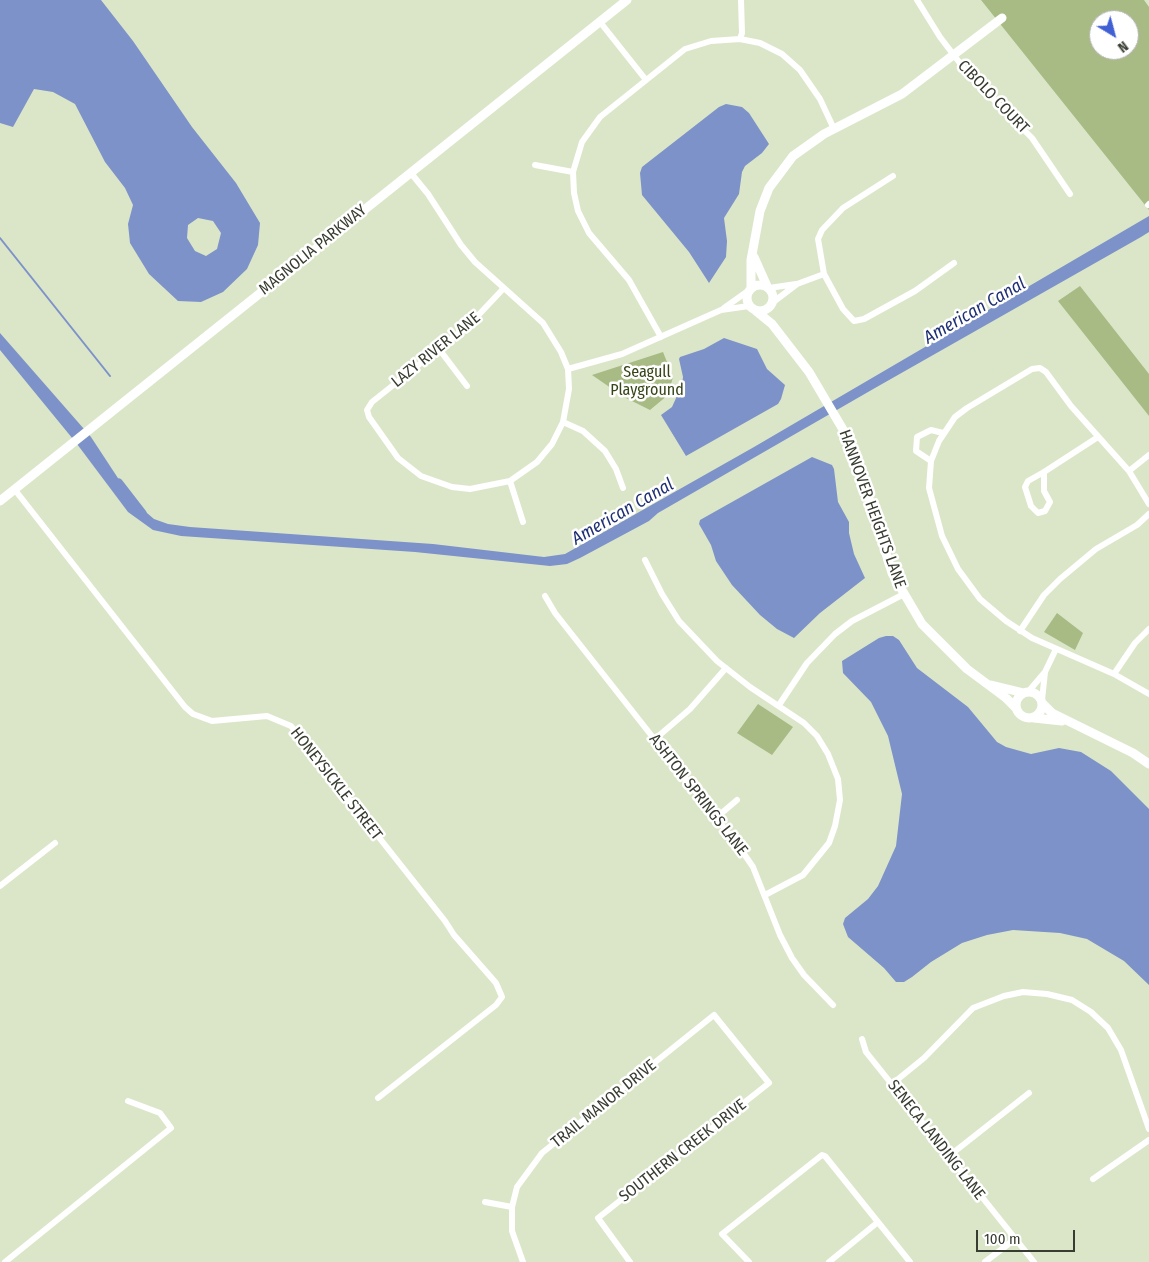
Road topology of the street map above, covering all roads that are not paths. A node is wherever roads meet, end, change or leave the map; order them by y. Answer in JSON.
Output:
{"nodes":[{"id":1,"x":627,"y":0,"type":"edge"},
{"id":2,"x":741,"y":0,"type":"edge"},
{"id":3,"x":916,"y":0,"type":"edge"},
{"id":4,"x":1002,"y":18,"type":"dead end"},
{"id":5,"x":600,"y":22,"type":"junction"},
{"id":6,"x":740,"y":39,"type":"junction"},
{"id":7,"x":954,"y":56,"type":"junction"},
{"id":8,"x":646,"y":80,"type":"junction"},
{"id":9,"x":834,"y":129,"type":"junction"},
{"id":10,"x":535,"y":165,"type":"dead end"},
{"id":11,"x":410,"y":172,"type":"junction"},
{"id":12,"x":573,"y":172,"type":"junction"},
{"id":13,"x":892,"y":176,"type":"dead end"},
{"id":14,"x":1070,"y":194,"type":"dead end"},
{"id":15,"x":753,"y":252,"type":"junction"},
{"id":16,"x":954,"y":263,"type":"dead end"},
{"id":17,"x":824,"y":274,"type":"junction"},
{"id":18,"x":797,"y":284,"type":"junction"},
{"id":19,"x":768,"y":287,"type":"junction"},
{"id":20,"x":503,"y":289,"type":"junction"},
{"id":21,"x":750,"y":289,"type":"junction"},
{"id":22,"x":771,"y":305,"type":"junction"},
{"id":23,"x":753,"y":308,"type":"junction"},
{"id":24,"x":721,"y":310,"type":"junction"},
{"id":25,"x":772,"y":324,"type":"junction"},
{"id":26,"x":661,"y":337,"type":"junction"},
{"id":27,"x":439,"y":349,"type":"junction"},
{"id":28,"x":568,"y":369,"type":"junction"},
{"id":29,"x":467,"y":386,"type":"dead end"},
{"id":30,"x":563,"y":422,"type":"junction"},
{"id":31,"x":943,"y":433,"type":"junction"},
{"id":32,"x":1098,"y":437,"type":"junction"},
{"id":33,"x":1149,"y":456,"type":"edge"},
{"id":34,"x":931,"y":462,"type":"junction"},
{"id":35,"x":1129,"y":471,"type":"junction"},
{"id":36,"x":1044,"y":472,"type":"junction"},
{"id":37,"x":510,"y":480,"type":"junction"},
{"id":38,"x":623,"y":488,"type":"dead end"},
{"id":39,"x":15,"y":490,"type":"junction"},
{"id":40,"x":0,"y":502,"type":"edge"},
{"id":41,"x":1149,"y":504,"type":"edge"},
{"id":42,"x":1149,"y":514,"type":"edge"},
{"id":43,"x":523,"y":522,"type":"dead end"},
{"id":44,"x":645,"y":560,"type":"dead end"},
{"id":45,"x":904,"y":594,"type":"junction"},
{"id":46,"x":546,"y":596,"type":"dead end"},
{"id":47,"x":1149,"y":629,"type":"edge"},
{"id":48,"x":1020,"y":631,"type":"junction"},
{"id":49,"x":1056,"y":649,"type":"junction"},
{"id":50,"x":726,"y":668,"type":"junction"},
{"id":51,"x":1045,"y":672,"type":"junction"},
{"id":52,"x":1114,"y":674,"type":"junction"},
{"id":53,"x":986,"y":683,"type":"junction"},
{"id":54,"x":1026,"y":693,"type":"junction"},
{"id":55,"x":1149,"y":694,"type":"edge"},
{"id":56,"x":1042,"y":702,"type":"junction"},
{"id":57,"x":779,"y":705,"type":"junction"},
{"id":58,"x":1016,"y":708,"type":"junction"},
{"id":59,"x":1034,"y":718,"type":"junction"},
{"id":60,"x":1067,"y":721,"type":"junction"},
{"id":61,"x":655,"y":739,"type":"junction"},
{"id":62,"x":1149,"y":764,"type":"edge"},
{"id":63,"x":737,"y":800,"type":"dead end"},
{"id":64,"x":717,"y":817,"type":"junction"},
{"id":65,"x":55,"y":843,"type":"dead end"},
{"id":66,"x":0,"y":886,"type":"edge"},
{"id":67,"x":765,"y":895,"type":"junction"},
{"id":68,"x":833,"y":1005,"type":"dead end"},
{"id":69,"x":862,"y":1039,"type":"dead end"},
{"id":70,"x":769,"y":1083,"type":"joint"},
{"id":71,"x":892,"y":1084,"type":"junction"},
{"id":72,"x":1029,"y":1093,"type":"dead end"},
{"id":73,"x":378,"y":1098,"type":"dead end"},
{"id":74,"x":128,"y":1101,"type":"dead end"},
{"id":75,"x":1149,"y":1129,"type":"edge"},
{"id":76,"x":1149,"y":1140,"type":"edge"},
{"id":77,"x":949,"y":1156,"type":"junction"},
{"id":78,"x":1093,"y":1179,"type":"dead end"},
{"id":79,"x":485,"y":1202,"type":"dead end"},
{"id":80,"x":512,"y":1206,"type":"junction"},
{"id":81,"x":878,"y":1222,"type":"junction"},
{"id":82,"x":1015,"y":1239,"type":"junction"},
{"id":83,"x":4,"y":1262,"type":"edge"},
{"id":84,"x":524,"y":1262,"type":"edge"},
{"id":85,"x":630,"y":1262,"type":"edge"},
{"id":86,"x":749,"y":1262,"type":"edge"},
{"id":87,"x":828,"y":1262,"type":"edge"},
{"id":88,"x":910,"y":1262,"type":"edge"},
{"id":89,"x":985,"y":1262,"type":"edge"},
{"id":90,"x":1034,"y":1262,"type":"edge"}],
"edges":[{"from":1,"to":5,"type":"street","name":"MAGNOLIA PARKWAY"},
{"from":2,"to":6,"type":"street"},
{"from":3,"to":7,"type":"street","name":"CIBOLO COURT"},
{"from":4,"to":7,"type":"street"},
{"from":5,"to":8,"type":"street"},
{"from":5,"to":11,"type":"street","name":"MAGNOLIA PARKWAY"},
{"from":6,"to":8,"type":"street"},
{"from":6,"to":9,"type":"street"},
{"from":7,"to":9,"type":"street"},
{"from":7,"to":14,"type":"street","name":"CIBOLO COURT"},
{"from":8,"to":12,"type":"street"},
{"from":9,"to":15,"type":"street"},
{"from":10,"to":12,"type":"street"},
{"from":11,"to":20,"type":"street"},
{"from":11,"to":39,"type":"street","name":"MAGNOLIA PARKWAY"},
{"from":12,"to":26,"type":"street"},
{"from":13,"to":17,"type":"street"},
{"from":15,"to":19,"type":"street"},
{"from":15,"to":21,"type":"street"},
{"from":16,"to":17,"type":"street"},
{"from":17,"to":18,"type":"street"},
{"from":18,"to":19,"type":"street"},
{"from":18,"to":22,"type":"street"},
{"from":19,"to":21,"type":"street"},
{"from":19,"to":22,"type":"street"},
{"from":20,"to":27,"type":"street","name":"LAZY RIVER LANE"},
{"from":20,"to":28,"type":"street"},
{"from":21,"to":23,"type":"street"},
{"from":21,"to":24,"type":"street"},
{"from":22,"to":23,"type":"street"},
{"from":22,"to":25,"type":"street"},
{"from":23,"to":24,"type":"street"},
{"from":23,"to":25,"type":"street","name":"HANNOVER HEIGHTS LANE"},
{"from":24,"to":26,"type":"street"},
{"from":25,"to":45,"type":"street","name":"HANNOVER HEIGHTS LANE"},
{"from":26,"to":28,"type":"street"},
{"from":27,"to":29,"type":"street"},
{"from":27,"to":37,"type":"street","name":"LAZY RIVER LANE"},
{"from":28,"to":30,"type":"street"},
{"from":30,"to":37,"type":"street"},
{"from":30,"to":38,"type":"street"},
{"from":31,"to":32,"type":"street"},
{"from":31,"to":34,"type":"street"},
{"from":31,"to":34,"type":"street"},
{"from":32,"to":35,"type":"street"},
{"from":32,"to":36,"type":"street"},
{"from":33,"to":35,"type":"street"},
{"from":34,"to":48,"type":"street"},
{"from":35,"to":41,"type":"street"},
{"from":36,"to":36,"type":"street"},
{"from":37,"to":43,"type":"street"},
{"from":39,"to":40,"type":"street","name":"MAGNOLIA PARKWAY"},
{"from":39,"to":73,"type":"street","name":"HONEYSICKLE STREET"},
{"from":42,"to":48,"type":"street"},
{"from":44,"to":50,"type":"street"},
{"from":45,"to":53,"type":"street","name":"HANNOVER HEIGHTS LANE"},
{"from":45,"to":57,"type":"street"},
{"from":46,"to":61,"type":"street","name":"ASHTON SPRINGS LANE"},
{"from":47,"to":52,"type":"street"},
{"from":48,"to":49,"type":"street"},
{"from":49,"to":51,"type":"street"},
{"from":49,"to":52,"type":"street"},
{"from":50,"to":57,"type":"street"},
{"from":50,"to":61,"type":"street"},
{"from":51,"to":54,"type":"street"},
{"from":51,"to":56,"type":"street"},
{"from":52,"to":55,"type":"street"},
{"from":53,"to":54,"type":"street","name":"HANNOVER HEIGHTS LANE"},
{"from":53,"to":58,"type":"street","name":"HANNOVER HEIGHTS LANE"},
{"from":54,"to":56,"type":"street","name":"HANNOVER HEIGHTS LANE"},
{"from":54,"to":58,"type":"street"},
{"from":56,"to":59,"type":"street"},
{"from":56,"to":60,"type":"street","name":"HANNOVER HEIGHTS LANE"},
{"from":57,"to":67,"type":"street"},
{"from":58,"to":59,"type":"street","name":"HANNOVER HEIGHTS LANE"},
{"from":59,"to":60,"type":"street","name":"HANNOVER HEIGHTS LANE"},
{"from":60,"to":62,"type":"street","name":"HANNOVER HEIGHTS LANE"},
{"from":61,"to":64,"type":"street","name":"ASHTON SPRINGS LANE"},
{"from":63,"to":64,"type":"street"},
{"from":64,"to":67,"type":"street","name":"ASHTON SPRINGS LANE"},
{"from":65,"to":66,"type":"street"},
{"from":67,"to":68,"type":"street","name":"ASHTON SPRINGS LANE"},
{"from":69,"to":71,"type":"street","name":"SENECA LANDING LANE"},
{"from":70,"to":80,"type":"street","name":"TRAIL MANOR DRIVE"},
{"from":70,"to":85,"type":"street","name":"SOUTHERN CREEK DRIVE"},
{"from":71,"to":75,"type":"street"},
{"from":71,"to":77,"type":"street","name":"SENECA LANDING LANE"},
{"from":72,"to":77,"type":"street"},
{"from":74,"to":83,"type":"street"},
{"from":76,"to":78,"type":"street"},
{"from":77,"to":82,"type":"street","name":"SENECA LANDING LANE"},
{"from":79,"to":80,"type":"street"},
{"from":80,"to":84,"type":"street"},
{"from":81,"to":86,"type":"street"},
{"from":81,"to":87,"type":"street"},
{"from":81,"to":88,"type":"street"},
{"from":82,"to":89,"type":"street"},
{"from":82,"to":90,"type":"street","name":"SENECA LANDING LANE"}]}
